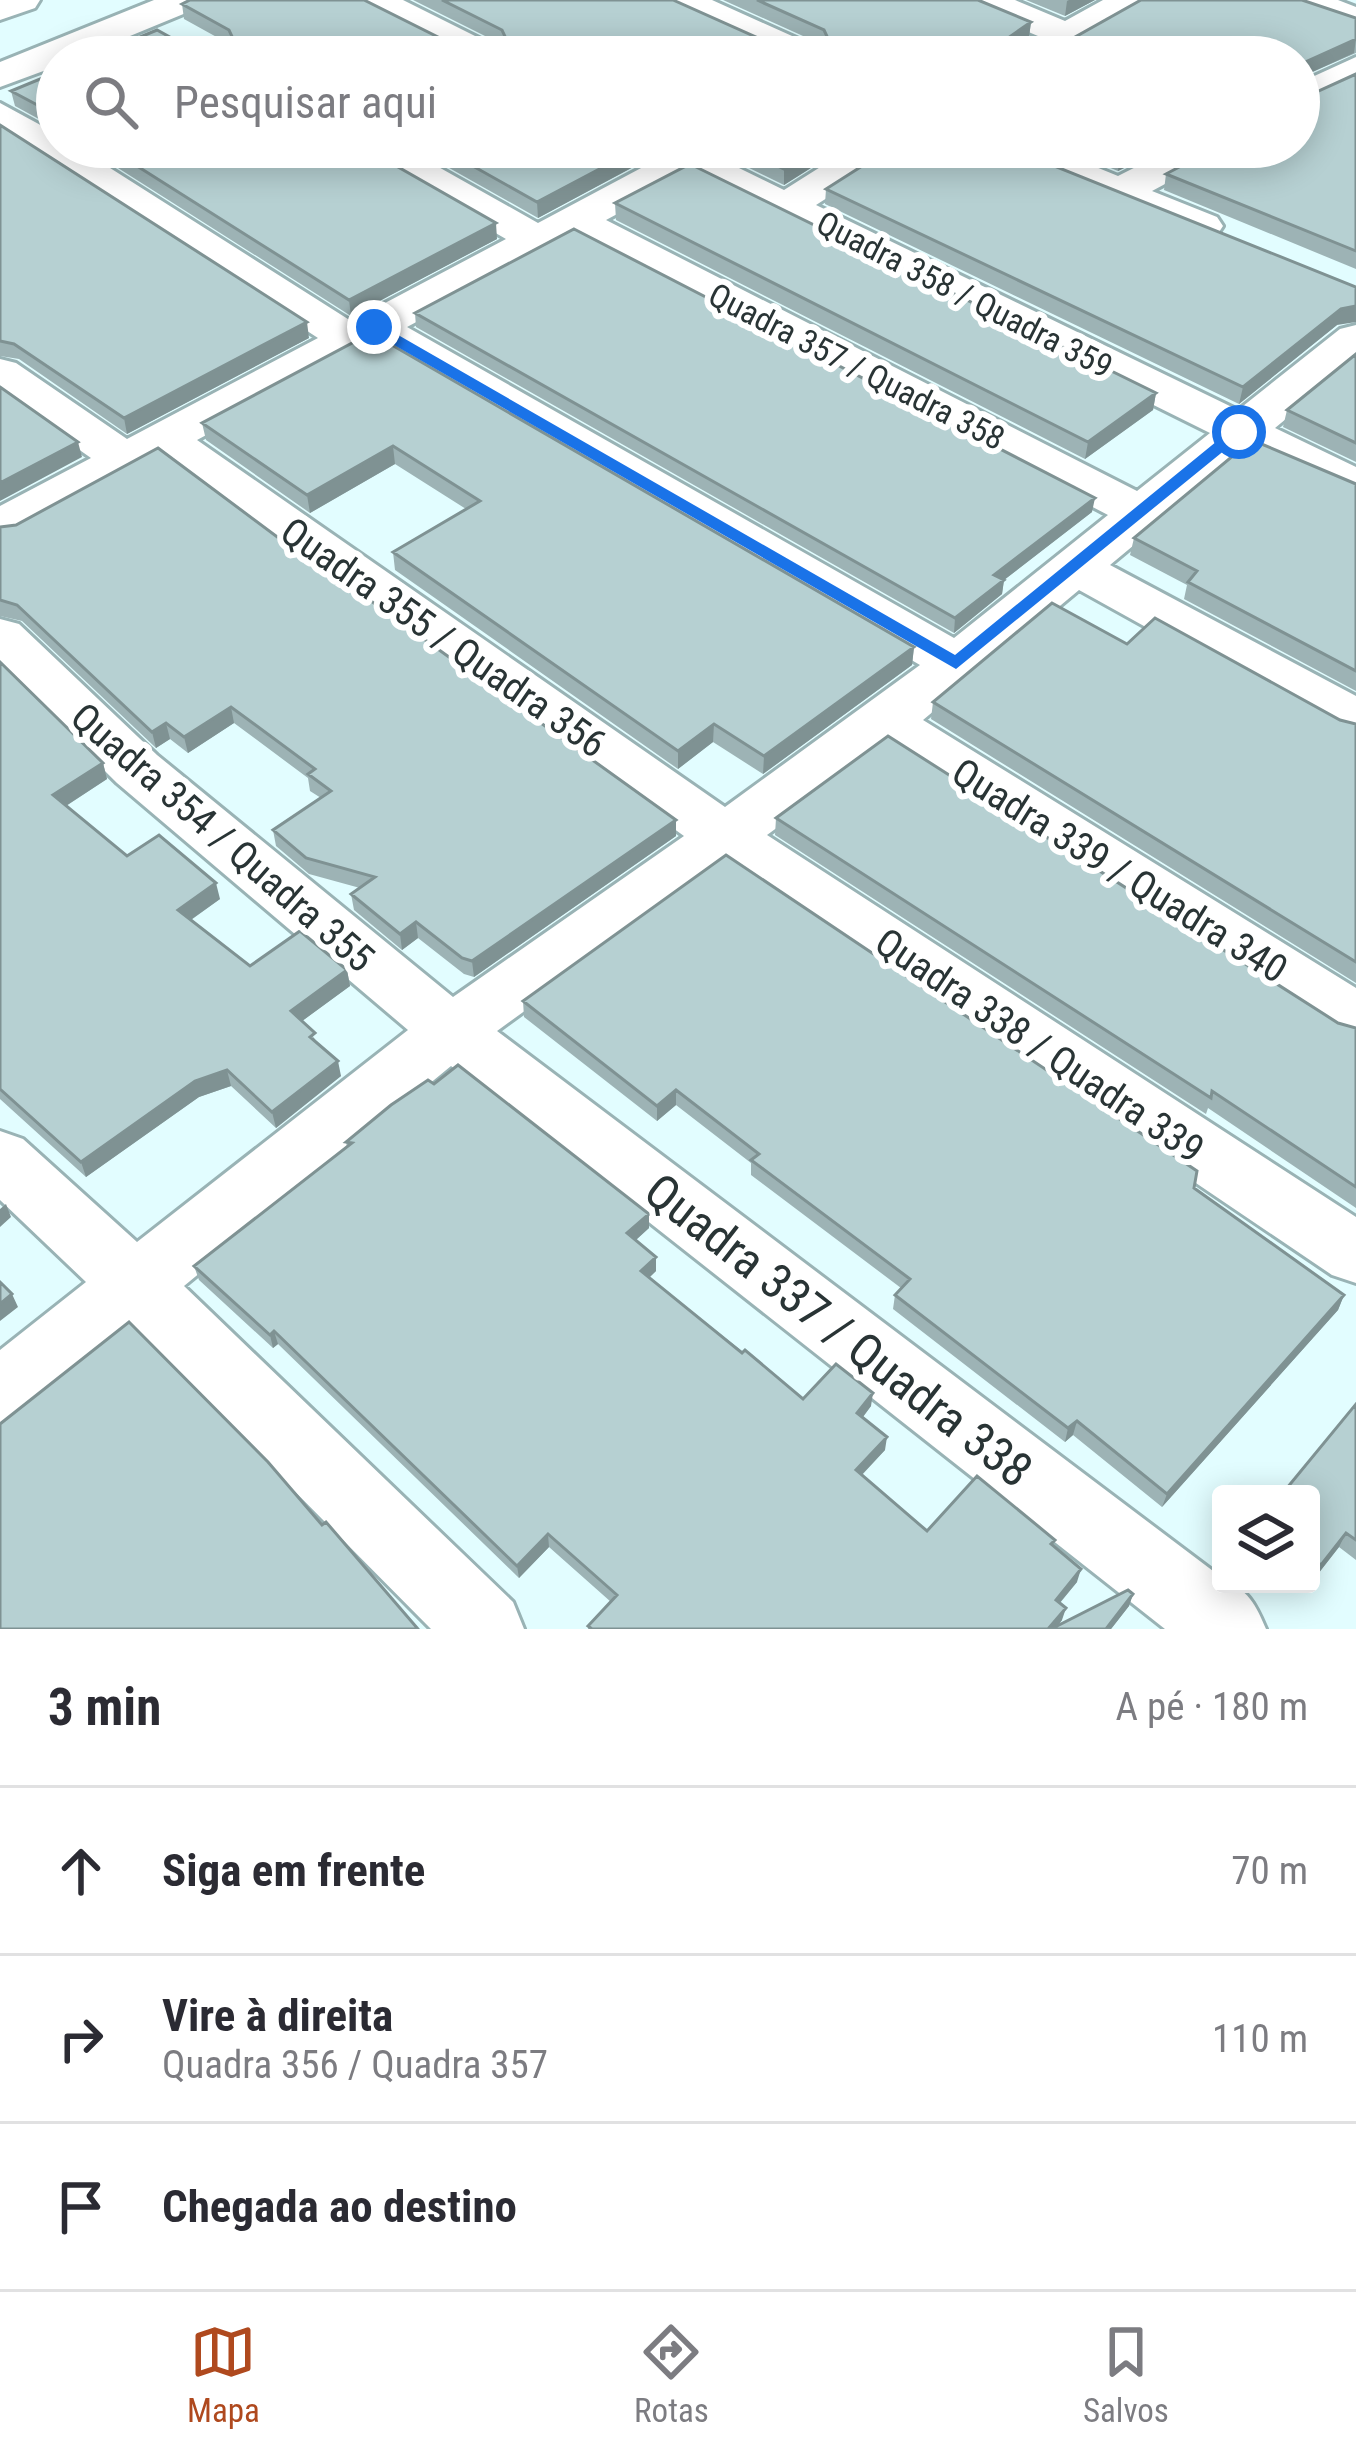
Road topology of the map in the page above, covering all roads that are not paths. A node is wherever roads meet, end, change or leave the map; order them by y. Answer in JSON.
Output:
{"nodes":[{"id":1,"x":22,"y":0,"type":"edge"},
{"id":2,"x":375,"y":0,"type":"edge"},
{"id":3,"x":682,"y":0,"type":"edge"},
{"id":4,"x":984,"y":0,"type":"edge"},
{"id":5,"x":1129,"y":0,"type":"edge"},
{"id":6,"x":1305,"y":0,"type":"edge"},
{"id":7,"x":0,"y":9,"type":"edge"},
{"id":8,"x":183,"y":19,"type":"edge"},
{"id":9,"x":1356,"y":19,"type":"edge"},
{"id":10,"x":1066,"y":35,"type":"joint"},
{"id":11,"x":99,"y":36,"type":"edge"},
{"id":12,"x":446,"y":36,"type":"edge"},
{"id":13,"x":762,"y":36,"type":"edge"},
{"id":14,"x":36,"y":61,"type":"edge"},
{"id":15,"x":1356,"y":68,"type":"edge"},
{"id":16,"x":0,"y":76,"type":"edge"},
{"id":17,"x":1320,"y":87,"type":"edge"},
{"id":18,"x":0,"y":115,"type":"edge"},
{"id":19,"x":36,"y":137,"type":"edge"},
{"id":20,"x":88,"y":168,"type":"edge"},
{"id":21,"x":420,"y":168,"type":"edge"},
{"id":22,"x":653,"y":168,"type":"edge"},
{"id":23,"x":709,"y":168,"type":"edge"},
{"id":24,"x":847,"y":168,"type":"edge"},
{"id":25,"x":1062,"y":168,"type":"edge"},
{"id":26,"x":1165,"y":168,"type":"edge"},
{"id":27,"x":1119,"y":192,"type":"junction"},
{"id":28,"x":788,"y":205,"type":"junction"},
{"id":29,"x":556,"y":230,"type":"junction"},
{"id":30,"x":1248,"y":245,"type":"edge"},
{"id":31,"x":362,"y":334,"type":"junction"},
{"id":32,"x":1356,"y":338,"type":"edge"},
{"id":33,"x":0,"y":373,"type":"edge"},
{"id":34,"x":1239,"y":432,"type":"junction"},
{"id":35,"x":144,"y":449,"type":"junction"},
{"id":36,"x":1356,"y":486,"type":"edge"},
{"id":37,"x":1140,"y":512,"type":"junction"},
{"id":38,"x":0,"y":526,"type":"edge"},
{"id":39,"x":1075,"y":567,"type":"junction"},
{"id":40,"x":0,"y":636,"type":"edge"},
{"id":41,"x":956,"y":663,"type":"junction"},
{"id":42,"x":1356,"y":720,"type":"edge"},
{"id":43,"x":884,"y":722,"type":"junction"},
{"id":44,"x":724,"y":835,"type":"junction"},
{"id":45,"x":1356,"y":1019,"type":"edge"},
{"id":46,"x":451,"y":1031,"type":"junction"},
{"id":47,"x":0,"y":1159,"type":"edge"},
{"id":48,"x":1356,"y":1254,"type":"edge"},
{"id":49,"x":136,"y":1285,"type":"junction"},
{"id":50,"x":0,"y":1394,"type":"edge"},
{"id":51,"x":485,"y":1629,"type":"edge"},
{"id":52,"x":1227,"y":1629,"type":"edge"}],
"edges":[{"from":1,"to":7,"type":"street"},
{"from":2,"to":12,"type":"street"},
{"from":3,"to":13,"type":"street"},
{"from":4,"to":10,"type":"street"},
{"from":5,"to":10,"type":"street"},
{"from":6,"to":9,"type":"street"},
{"from":8,"to":11,"type":"street"},
{"from":14,"to":16,"type":"street"},
{"from":15,"to":17,"type":"street"},
{"from":18,"to":19,"type":"street"},
{"from":20,"to":31,"type":"street"},
{"from":21,"to":29,"type":"street","name":"Quadra 357 / Quadra 358"},
{"from":22,"to":29,"type":"street"},
{"from":23,"to":28,"type":"street","name":"Quadra 358 / Quadra 359"},
{"from":24,"to":28,"type":"street"},
{"from":25,"to":27,"type":"street"},
{"from":26,"to":27,"type":"street"},
{"from":27,"to":30,"type":"street"},
{"from":28,"to":34,"type":"street","name":"Quadra 358 / Quadra 359"},
{"from":29,"to":31,"type":"street"},
{"from":29,"to":37,"type":"street","name":"Quadra 357 / Quadra 358"},
{"from":31,"to":35,"type":"street"},
{"from":31,"to":41,"type":"street"},
{"from":32,"to":34,"type":"street"},
{"from":33,"to":35,"type":"street","name":"Quadra 355 / Quadra 356"},
{"from":34,"to":36,"type":"street","name":"Quadra 358 / Quadra 359"},
{"from":34,"to":37,"type":"street"},
{"from":35,"to":38,"type":"street"},
{"from":35,"to":44,"type":"street","name":"Quadra 355 / Quadra 356"},
{"from":37,"to":39,"type":"street"},
{"from":39,"to":41,"type":"street"},
{"from":39,"to":42,"type":"street"},
{"from":40,"to":46,"type":"street","name":"Quadra 354 / Quadra 355"},
{"from":41,"to":43,"type":"street"},
{"from":43,"to":44,"type":"street"},
{"from":43,"to":45,"type":"street","name":"Quadra 339 / Quadra 340"},
{"from":44,"to":46,"type":"street"},
{"from":44,"to":48,"type":"street","name":"Quadra 338 / Quadra 339"},
{"from":46,"to":49,"type":"street"},
{"from":46,"to":52,"type":"street","name":"Quadra 337 / Quadra 338"},
{"from":47,"to":49,"type":"street"},
{"from":49,"to":50,"type":"street"},
{"from":49,"to":51,"type":"street"}]}
